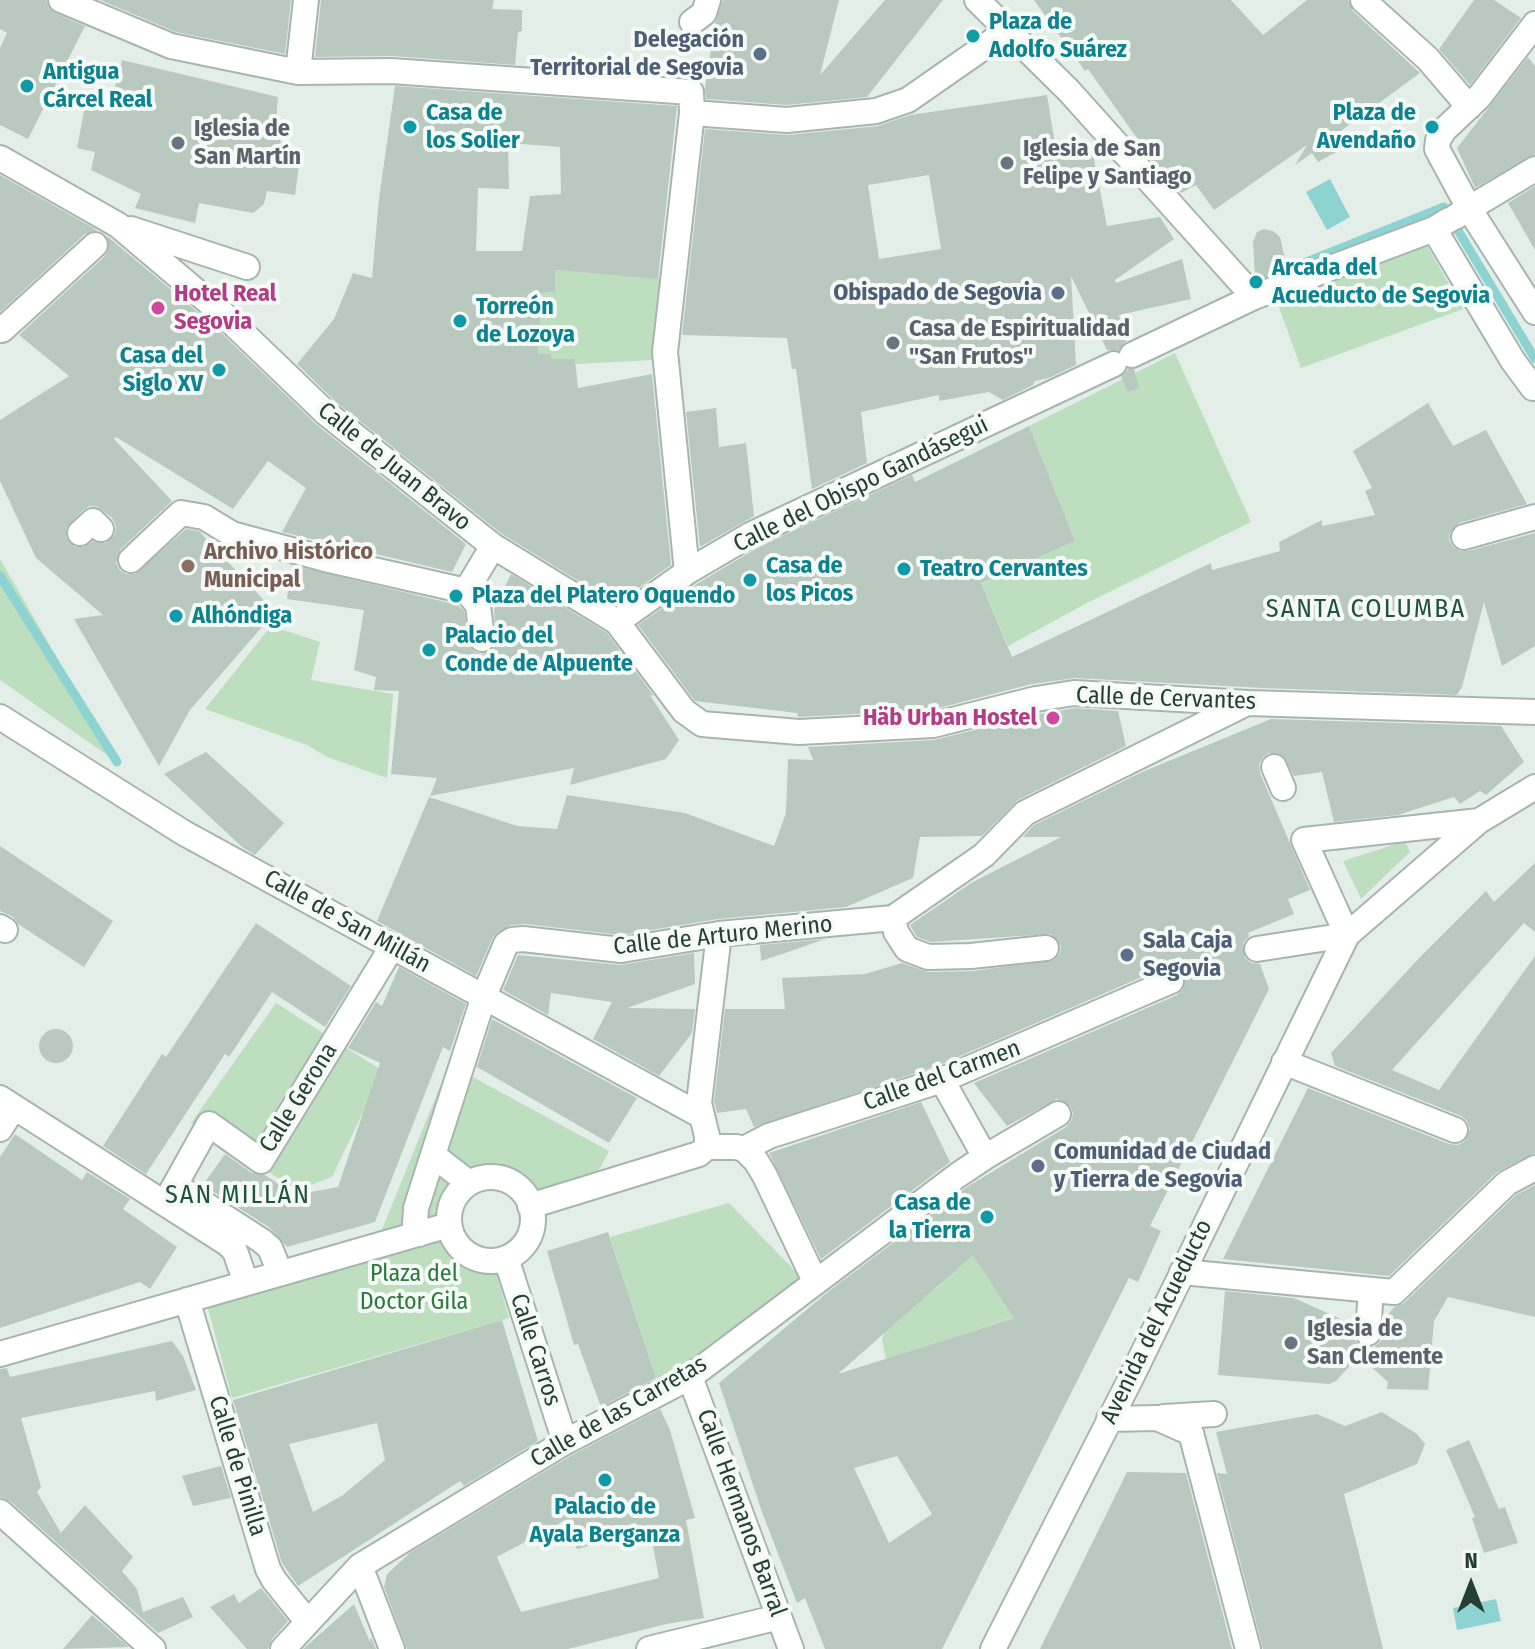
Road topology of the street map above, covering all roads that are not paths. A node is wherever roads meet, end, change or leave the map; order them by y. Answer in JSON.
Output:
{"nodes":[{"id":1,"x":61,"y":0,"type":"edge"},
{"id":2,"x":306,"y":0,"type":"edge"},
{"id":3,"x":708,"y":0,"type":"edge"},
{"id":4,"x":977,"y":0,"type":"edge"},
{"id":5,"x":1363,"y":0,"type":"edge"},
{"id":6,"x":692,"y":22,"type":"dead end"},
{"id":7,"x":1535,"y":24,"type":"edge"},
{"id":8,"x":1007,"y":31,"type":"junction"},
{"id":9,"x":298,"y":72,"type":"junction"},
{"id":10,"x":1474,"y":102,"type":"junction"},
{"id":11,"x":692,"y":113,"type":"junction"},
{"id":12,"x":0,"y":158,"type":"edge"},
{"id":13,"x":1535,"y":169,"type":"edge"},
{"id":14,"x":1452,"y":219,"type":"junction"},
{"id":15,"x":108,"y":234,"type":"junction"},
{"id":16,"x":247,"y":267,"type":"dead end"},
{"id":17,"x":1254,"y":297,"type":"junction"},
{"id":18,"x":1535,"y":312,"type":"edge"},
{"id":19,"x":2,"y":330,"type":"edge"},
{"id":20,"x":1535,"y":386,"type":"edge"},
{"id":21,"x":1535,"y":517,"type":"edge"},
{"id":22,"x":1464,"y":537,"type":"dead end"},
{"id":23,"x":493,"y":546,"type":"junction"},
{"id":24,"x":131,"y":560,"type":"dead end"},
{"id":25,"x":687,"y":572,"type":"junction"},
{"id":26,"x":466,"y":591,"type":"junction"},
{"id":27,"x":617,"y":622,"type":"junction"},
{"id":28,"x":482,"y":639,"type":"dead end"},
{"id":29,"x":1248,"y":703,"type":"junction"},
{"id":30,"x":1535,"y":712,"type":"edge"},
{"id":31,"x":0,"y":717,"type":"edge"},
{"id":32,"x":799,"y":732,"type":"joint"},
{"id":33,"x":1535,"y":787,"type":"edge"},
{"id":34,"x":1479,"y":821,"type":"junction"},
{"id":35,"x":893,"y":918,"type":"junction"},
{"id":36,"x":719,"y":934,"type":"junction"},
{"id":37,"x":1347,"y":935,"type":"junction"},
{"id":38,"x":392,"y":947,"type":"junction"},
{"id":39,"x":1046,"y":948,"type":"dead end"},
{"id":40,"x":1257,"y":949,"type":"dead end"},
{"id":41,"x":1171,"y":981,"type":"dead end"},
{"id":42,"x":484,"y":996,"type":"junction"},
{"id":43,"x":1284,"y":1062,"type":"junction"},
{"id":44,"x":942,"y":1080,"type":"junction"},
{"id":45,"x":7,"y":1103,"type":"edge"},
{"id":46,"x":1058,"y":1114,"type":"dead end"},
{"id":47,"x":700,"y":1115,"type":"junction"},
{"id":48,"x":0,"y":1129,"type":"edge"},
{"id":49,"x":1455,"y":1130,"type":"dead end"},
{"id":50,"x":707,"y":1147,"type":"junction"},
{"id":51,"x":744,"y":1149,"type":"junction"},
{"id":52,"x":433,"y":1155,"type":"junction"},
{"id":53,"x":985,"y":1157,"type":"junction"},
{"id":54,"x":1535,"y":1168,"type":"edge"},
{"id":55,"x":469,"y":1183,"type":"junction"},
{"id":56,"x":170,"y":1194,"type":"junction"},
{"id":57,"x":530,"y":1206,"type":"junction"},
{"id":58,"x":449,"y":1225,"type":"junction"},
{"id":59,"x":419,"y":1234,"type":"junction"},
{"id":60,"x":506,"y":1258,"type":"junction"},
{"id":61,"x":1182,"y":1272,"type":"junction"},
{"id":62,"x":280,"y":1273,"type":"junction"},
{"id":63,"x":815,"y":1281,"type":"junction"},
{"id":64,"x":246,"y":1283,"type":"junction"},
{"id":65,"x":1383,"y":1291,"type":"junction"},
{"id":66,"x":187,"y":1300,"type":"junction"},
{"id":67,"x":1368,"y":1333,"type":"dead end"},
{"id":68,"x":0,"y":1354,"type":"edge"},
{"id":69,"x":690,"y":1377,"type":"junction"},
{"id":70,"x":1214,"y":1414,"type":"dead end"},
{"id":71,"x":1157,"y":1418,"type":"junction"},
{"id":72,"x":1109,"y":1419,"type":"junction"},
{"id":73,"x":565,"y":1442,"type":"junction"},
{"id":74,"x":0,"y":1512,"type":"edge"},
{"id":75,"x":360,"y":1566,"type":"junction"},
{"id":76,"x":779,"y":1617,"type":"junction"},
{"id":77,"x":307,"y":1621,"type":"junction"},
{"id":78,"x":153,"y":1649,"type":"edge"},
{"id":79,"x":283,"y":1649,"type":"edge"},
{"id":80,"x":392,"y":1649,"type":"edge"},
{"id":81,"x":649,"y":1649,"type":"edge"},
{"id":82,"x":791,"y":1649,"type":"edge"},
{"id":83,"x":993,"y":1649,"type":"edge"},
{"id":84,"x":1248,"y":1649,"type":"edge"}],
"edges":[{"from":1,"to":9,"type":"street"},
{"from":2,"to":9,"type":"street"},
{"from":3,"to":6,"type":"street"},
{"from":4,"to":8,"type":"street"},
{"from":5,"to":10,"type":"street"},
{"from":7,"to":10,"type":"street"},
{"from":8,"to":11,"type":"street"},
{"from":8,"to":17,"type":"street"},
{"from":9,"to":11,"type":"street"},
{"from":10,"to":14,"type":"street"},
{"from":11,"to":25,"type":"street"},
{"from":12,"to":15,"type":"street","name":"Calle de Juan Bravo"},
{"from":13,"to":14,"type":"street","name":"Calle del Obispo Gandásegui"},
{"from":14,"to":17,"type":"street","name":"Calle del Obispo Gandásegui"},
{"from":14,"to":18,"type":"street"},
{"from":14,"to":20,"type":"street"},
{"from":15,"to":16,"type":"street"},
{"from":15,"to":19,"type":"street"},
{"from":15,"to":23,"type":"street","name":"Calle de Juan Bravo"},
{"from":17,"to":25,"type":"street","name":"Calle del Obispo Gandásegui"},
{"from":21,"to":22,"type":"street"},
{"from":23,"to":26,"type":"street"},
{"from":23,"to":27,"type":"street","name":"Calle de Juan Bravo"},
{"from":24,"to":26,"type":"street"},
{"from":25,"to":27,"type":"street","name":"Calle del Obispo Gandásegui"},
{"from":26,"to":28,"type":"street"},
{"from":27,"to":32,"type":"street","name":"Calle de Juan Bravo"},
{"from":29,"to":30,"type":"street","name":"Calle de Cervantes"},
{"from":29,"to":32,"type":"street","name":"Calle de Cervantes"},
{"from":29,"to":35,"type":"street","name":"Calle de Arturo Merino"},
{"from":31,"to":38,"type":"street","name":"Calle de San Millán"},
{"from":33,"to":34,"type":"street","name":"Avenida del Acueducto"},
{"from":34,"to":37,"type":"street","name":"Avenida del Acueducto"},
{"from":34,"to":37,"type":"street","name":"Avenida del Acueducto"},
{"from":35,"to":36,"type":"street","name":"Calle de Arturo Merino"},
{"from":35,"to":39,"type":"street"},
{"from":36,"to":42,"type":"street","name":"Calle de Arturo Merino"},
{"from":36,"to":47,"type":"street"},
{"from":37,"to":40,"type":"street"},
{"from":37,"to":43,"type":"street","name":"Avenida del Acueducto"},
{"from":38,"to":42,"type":"street","name":"Calle de San Millán"},
{"from":38,"to":56,"type":"street","name":"Calle Gerona"},
{"from":41,"to":44,"type":"street","name":"Calle del Carmen"},
{"from":42,"to":47,"type":"street","name":"Calle de San Millán"},
{"from":42,"to":52,"type":"street","name":"Calle de Arturo Merino"},
{"from":43,"to":49,"type":"street"},
{"from":43,"to":61,"type":"street","name":"Avenida del Acueducto"},
{"from":44,"to":51,"type":"street","name":"Calle del Carmen"},
{"from":44,"to":53,"type":"street"},
{"from":45,"to":48,"type":"street"},
{"from":45,"to":56,"type":"street"},
{"from":46,"to":53,"type":"street","name":"Calle de las Carretas"},
{"from":47,"to":50,"type":"street"},
{"from":50,"to":51,"type":"street","name":"Calle del Carmen"},
{"from":50,"to":57,"type":"street"},
{"from":51,"to":63,"type":"street"},
{"from":52,"to":55,"type":"street"},
{"from":52,"to":59,"type":"street","name":"Calle de Arturo Merino"},
{"from":53,"to":63,"type":"street","name":"Calle de las Carretas"},
{"from":54,"to":65,"type":"street"},
{"from":55,"to":57,"type":"street"},
{"from":55,"to":58,"type":"street"},
{"from":56,"to":62,"type":"street"},
{"from":56,"to":64,"type":"street"},
{"from":57,"to":60,"type":"street"},
{"from":58,"to":59,"type":"street"},
{"from":58,"to":60,"type":"street"},
{"from":59,"to":62,"type":"street"},
{"from":60,"to":73,"type":"street","name":"Calle Carros"},
{"from":61,"to":65,"type":"street"},
{"from":61,"to":72,"type":"street","name":"Avenida del Acueducto"},
{"from":62,"to":64,"type":"street"},
{"from":63,"to":69,"type":"street","name":"Calle de las Carretas"},
{"from":64,"to":66,"type":"street"},
{"from":65,"to":67,"type":"street"},
{"from":66,"to":68,"type":"street"},
{"from":66,"to":77,"type":"street","name":"Calle de Pinilla"},
{"from":69,"to":73,"type":"street","name":"Calle de las Carretas"},
{"from":69,"to":76,"type":"street","name":"Calle Hermanos Barral"},
{"from":70,"to":71,"type":"street"},
{"from":71,"to":72,"type":"street"},
{"from":71,"to":84,"type":"street"},
{"from":72,"to":83,"type":"street","name":"Avenida del Acueducto"},
{"from":73,"to":75,"type":"street","name":"Calle de las Carretas"},
{"from":74,"to":78,"type":"street"},
{"from":75,"to":77,"type":"street","name":"Calle de las Carretas"},
{"from":75,"to":80,"type":"street"},
{"from":76,"to":81,"type":"street"},
{"from":76,"to":82,"type":"street","name":"Calle Hermanos Barral"},
{"from":77,"to":79,"type":"street","name":"Calle de las Carretas"}]}
